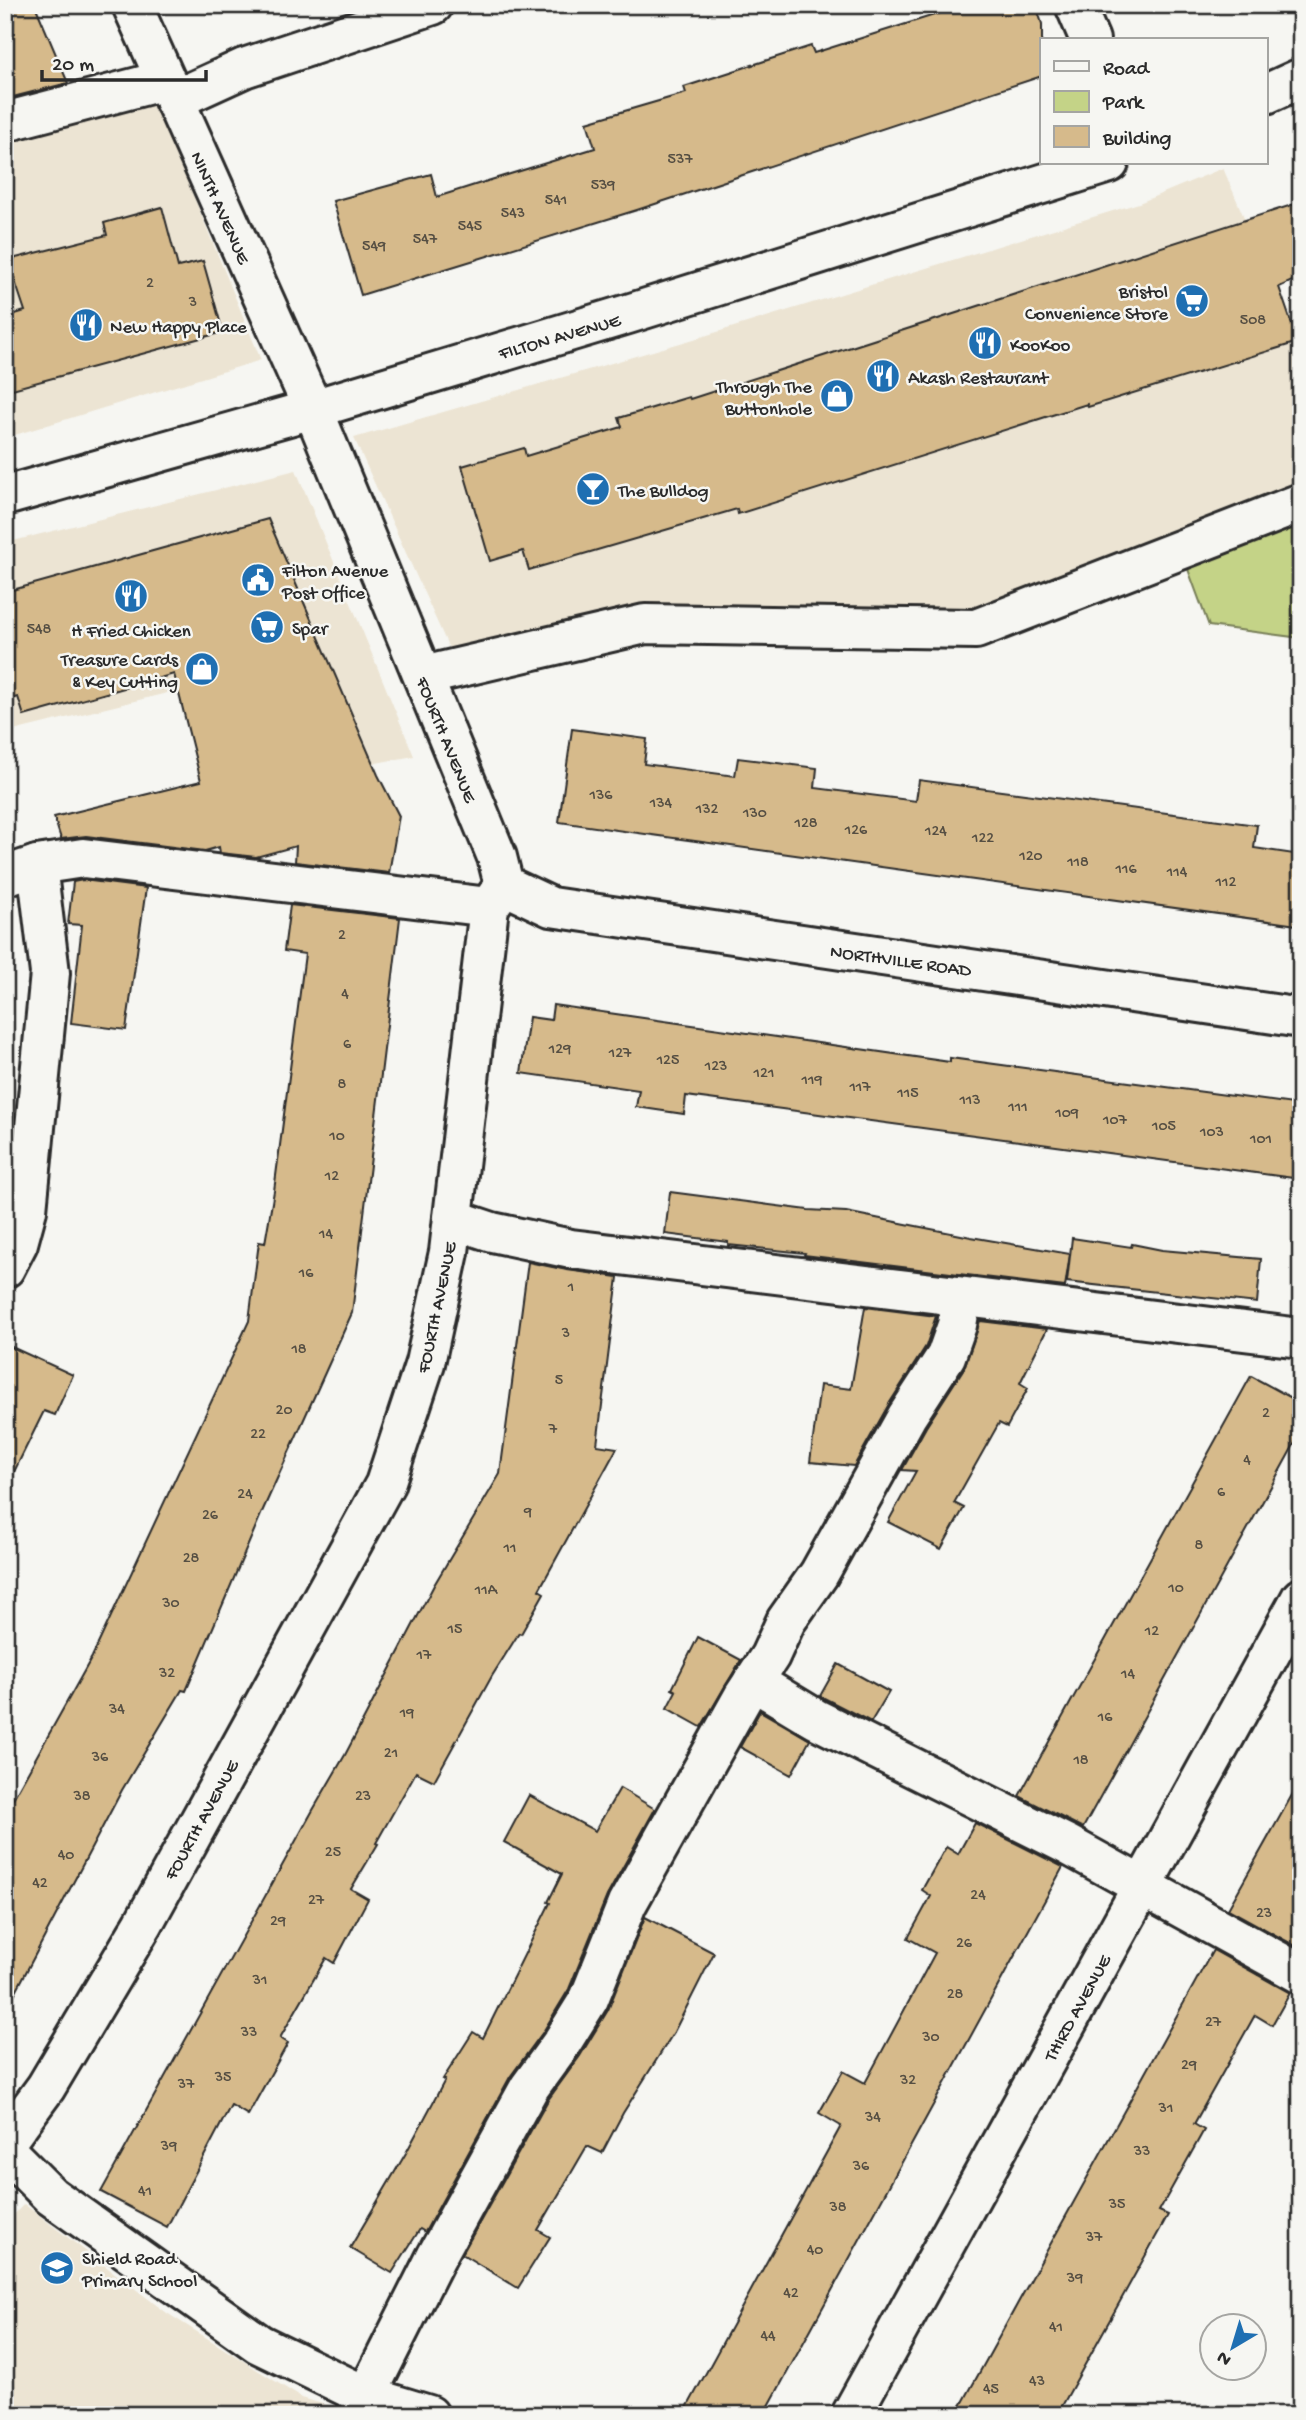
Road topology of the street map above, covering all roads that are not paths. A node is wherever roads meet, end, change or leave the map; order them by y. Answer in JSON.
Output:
{"nodes":[{"id":1,"x":132,"y":5,"type":"edge"},
{"id":2,"x":433,"y":5,"type":"edge"},
{"id":3,"x":1075,"y":5,"type":"edge"},
{"id":4,"x":1089,"y":38,"type":"edge"},
{"id":5,"x":1301,"y":78,"type":"edge"},
{"id":6,"x":169,"y":90,"type":"junction"},
{"id":7,"x":1268,"y":93,"type":"edge"},
{"id":8,"x":5,"y":122,"type":"edge"},
{"id":9,"x":1106,"y":164,"type":"edge"},
{"id":10,"x":313,"y":409,"type":"junction"},
{"id":11,"x":5,"y":496,"type":"edge"},
{"id":12,"x":1301,"y":503,"type":"edge"},
{"id":13,"x":423,"y":676,"type":"junction"},
{"id":14,"x":21,"y":870,"type":"edge"},
{"id":15,"x":497,"y":896,"type":"junction"},
{"id":16,"x":1301,"y":1018,"type":"edge"},
{"id":17,"x":453,"y":1219,"type":"junction"},
{"id":18,"x":5,"y":1268,"type":"edge"},
{"id":19,"x":962,"y":1297,"type":"junction"},
{"id":20,"x":1301,"y":1338,"type":"edge"},
{"id":21,"x":1301,"y":1598,"type":"edge"},
{"id":22,"x":754,"y":1681,"type":"junction"},
{"id":23,"x":1143,"y":1887,"type":"junction"},
{"id":24,"x":1301,"y":1974,"type":"edge"},
{"id":25,"x":5,"y":2143,"type":"edge"},
{"id":26,"x":5,"y":2150,"type":"edge"},
{"id":27,"x":366,"y":2396,"type":"junction"},
{"id":28,"x":429,"y":2415,"type":"edge"},
{"id":29,"x":851,"y":2415,"type":"edge"}],
"edges":[{"from":1,"to":6,"type":"street","name":"NINTH AVENUE"},
{"from":2,"to":6,"type":"street"},
{"from":3,"to":4,"type":"street"},
{"from":5,"to":7,"type":"street"},
{"from":6,"to":8,"type":"street"},
{"from":6,"to":10,"type":"street","name":"NINTH AVENUE"},
{"from":9,"to":10,"type":"street","name":"FILTON AVENUE"},
{"from":10,"to":11,"type":"street","name":"FILTON AVENUE"},
{"from":10,"to":13,"type":"street","name":"FOURTH AVENUE"},
{"from":12,"to":13,"type":"street"},
{"from":13,"to":15,"type":"street","name":"FOURTH AVENUE"},
{"from":14,"to":15,"type":"street","name":"NORTHVILLE ROAD"},
{"from":14,"to":18,"type":"street"},
{"from":15,"to":16,"type":"street","name":"NORTHVILLE ROAD"},
{"from":15,"to":17,"type":"street","name":"FOURTH AVENUE"},
{"from":17,"to":19,"type":"street"},
{"from":17,"to":25,"type":"street","name":"FOURTH AVENUE"},
{"from":19,"to":20,"type":"street"},
{"from":19,"to":22,"type":"street"},
{"from":21,"to":23,"type":"street","name":"THIRD AVENUE"},
{"from":22,"to":23,"type":"street"},
{"from":22,"to":27,"type":"street"},
{"from":23,"to":24,"type":"street"},
{"from":23,"to":29,"type":"street","name":"THIRD AVENUE"},
{"from":26,"to":27,"type":"street"},
{"from":27,"to":28,"type":"street"}]}
